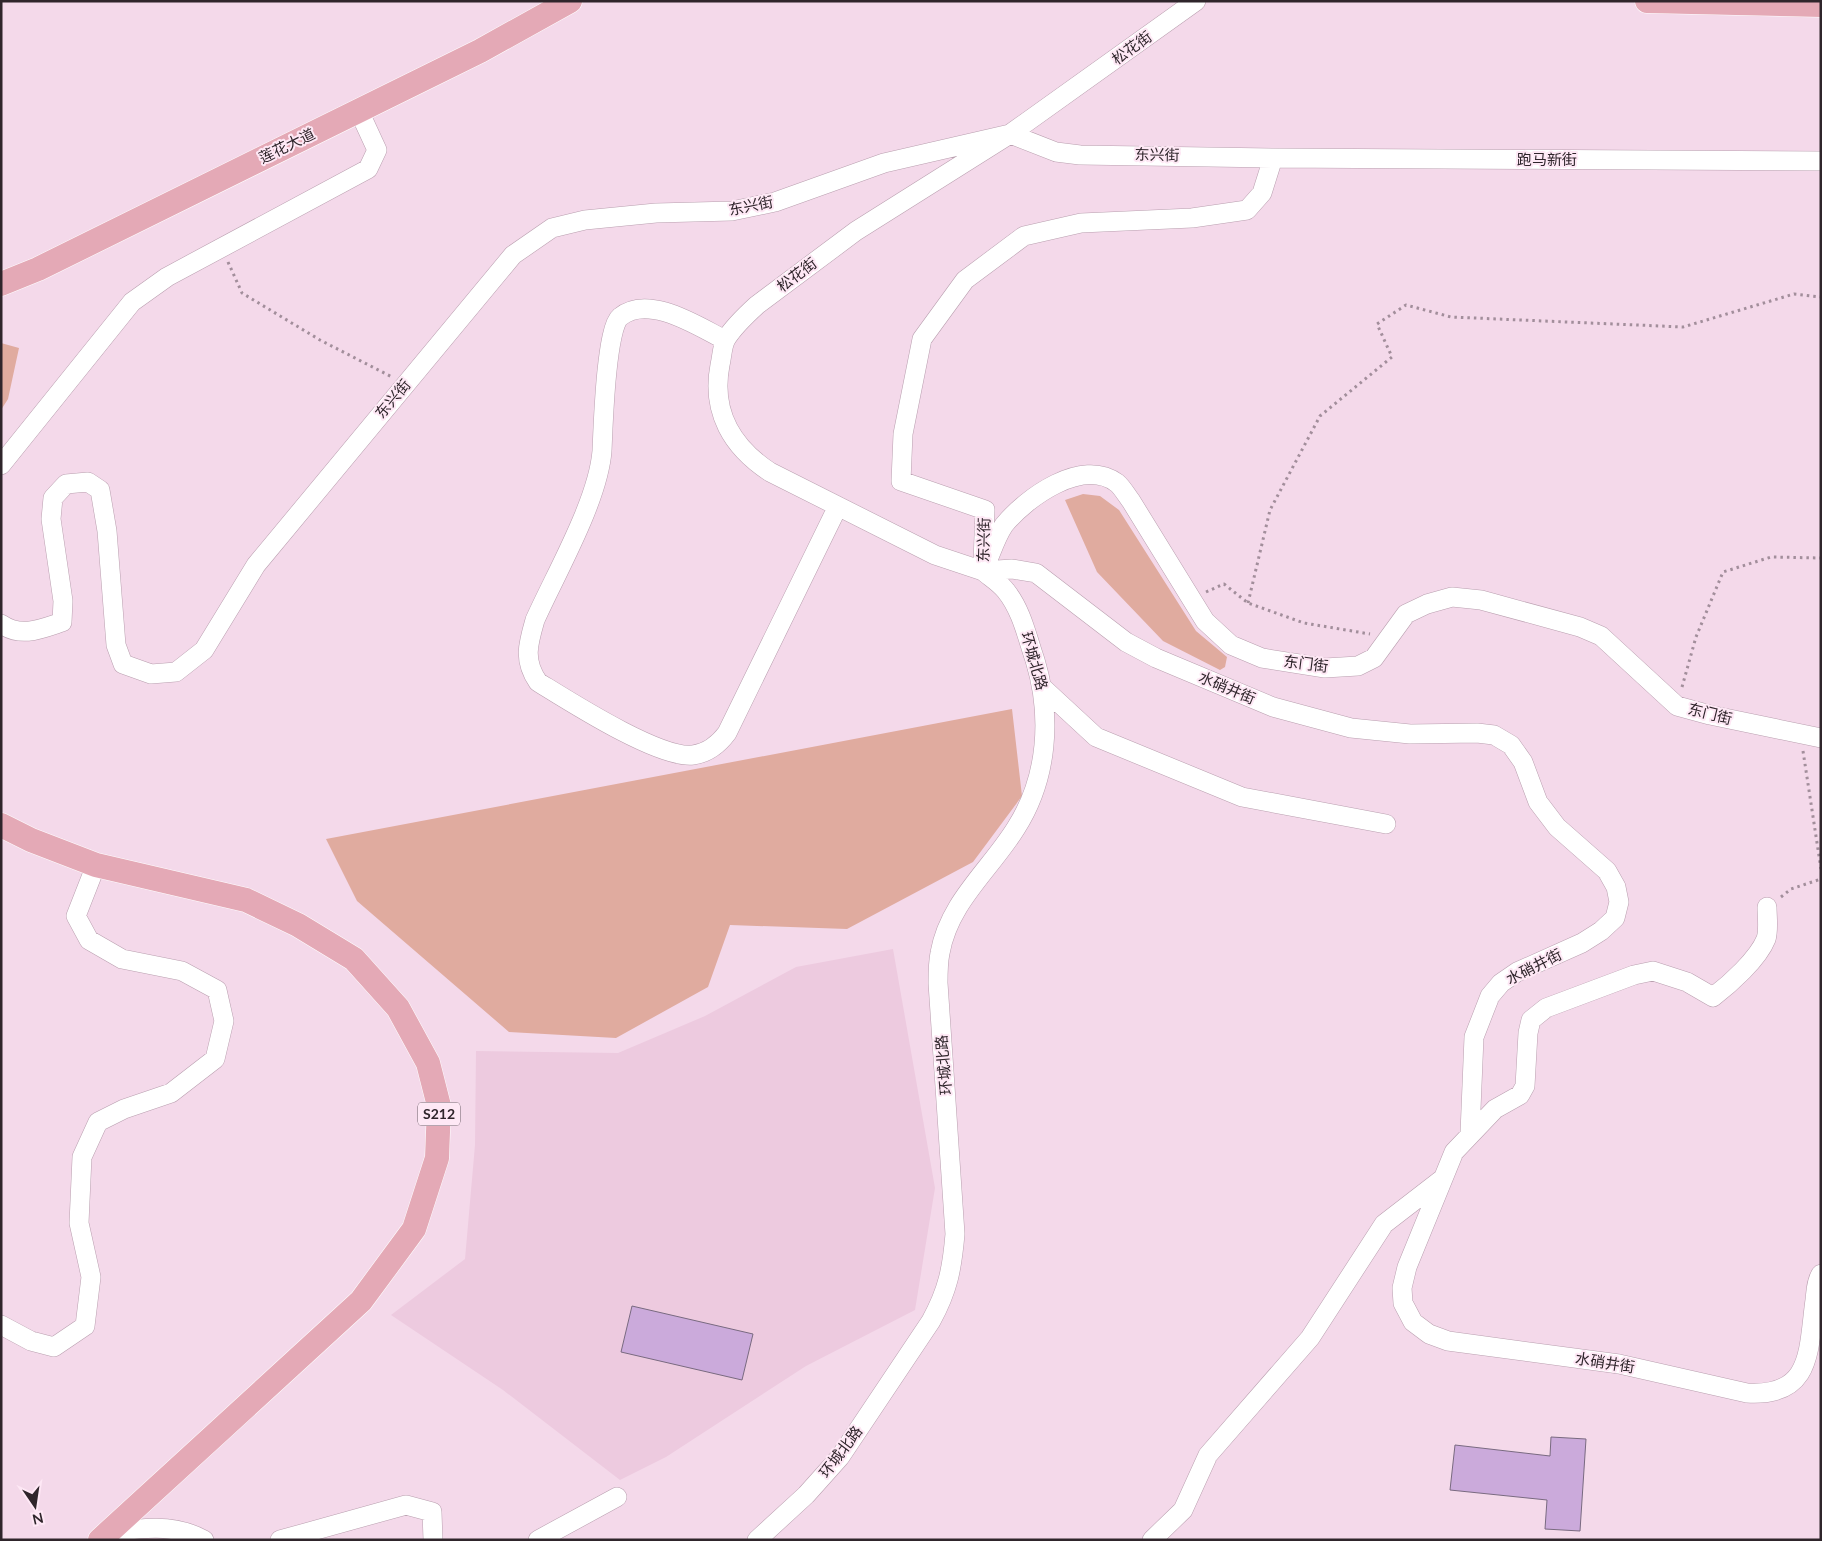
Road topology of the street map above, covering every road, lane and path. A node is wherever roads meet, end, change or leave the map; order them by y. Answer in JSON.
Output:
{"nodes":[{"id":1,"x":570,"y":1,"type":"edge"},
{"id":2,"x":1196,"y":1,"type":"edge"},
{"id":3,"x":1648,"y":1,"type":"edge"},
{"id":4,"x":1821,"y":5,"type":"edge"},
{"id":5,"x":359,"y":111,"type":"junction"},
{"id":6,"x":1010,"y":134,"type":"junction"},
{"id":7,"x":1273,"y":158,"type":"junction"},
{"id":8,"x":1821,"y":161,"type":"edge"},
{"id":9,"x":222,"y":247,"type":"junction"},
{"id":10,"x":1,"y":284,"type":"edge"},
{"id":11,"x":1821,"y":297,"type":"edge"},
{"id":12,"x":725,"y":340,"type":"junction"},
{"id":13,"x":405,"y":384,"type":"junction"},
{"id":14,"x":1,"y":465,"type":"edge"},
{"id":15,"x":838,"y":506,"type":"junction"},
{"id":16,"x":1821,"y":558,"type":"edge"},
{"id":17,"x":983,"y":571,"type":"junction"},
{"id":18,"x":1192,"y":598,"type":"junction"},
{"id":19,"x":1248,"y":603,"type":"junction"},
{"id":20,"x":1,"y":624,"type":"edge"},
{"id":21,"x":1395,"y":631,"type":"junction"},
{"id":22,"x":1044,"y":688,"type":"junction"},
{"id":23,"x":1677,"y":706,"type":"junction"},
{"id":24,"x":1800,"y":734,"type":"junction"},
{"id":25,"x":1821,"y":738,"type":"edge"},
{"id":26,"x":1386,"y":824,"type":"dead end"},
{"id":27,"x":1,"y":825,"type":"edge"},
{"id":28,"x":96,"y":865,"type":"junction"},
{"id":29,"x":1821,"y":869,"type":"edge"},
{"id":30,"x":1821,"y":879,"type":"edge"},
{"id":31,"x":1767,"y":907,"type":"joint"},
{"id":32,"x":1470,"y":1133,"type":"junction"},
{"id":33,"x":1441,"y":1180,"type":"junction"},
{"id":34,"x":1821,"y":1274,"type":"edge"},
{"id":35,"x":1,"y":1325,"type":"edge"},
{"id":36,"x":617,"y":1498,"type":"dead end"},
{"id":37,"x":104,"y":1536,"type":"edge"},
{"id":38,"x":204,"y":1540,"type":"edge"},
{"id":39,"x":280,"y":1540,"type":"edge"},
{"id":40,"x":433,"y":1540,"type":"edge"},
{"id":41,"x":538,"y":1540,"type":"edge"},
{"id":42,"x":757,"y":1540,"type":"edge"},
{"id":43,"x":1152,"y":1540,"type":"edge"}],
"edges":[{"from":1,"to":5,"type":"main road","name":"莲花大道"},
{"from":2,"to":6,"type":"street","name":"松花街"},
{"from":3,"to":4,"type":"main road"},
{"from":5,"to":9,"type":"street"},
{"from":5,"to":10,"type":"main road","name":"莲花大道"},
{"from":6,"to":7,"type":"street","name":"东兴街"},
{"from":6,"to":12,"type":"street","name":"松花街"},
{"from":6,"to":13,"type":"street","name":"东兴街"},
{"from":7,"to":8,"type":"street","name":"跑马新街"},
{"from":7,"to":17,"type":"street","name":"东兴街"},
{"from":9,"to":13,"type":"path"},
{"from":9,"to":14,"type":"street"},
{"from":11,"to":19,"type":"path"},
{"from":12,"to":15,"type":"street","name":"松花街"},
{"from":12,"to":15,"type":"street"},
{"from":13,"to":20,"type":"street","name":"东兴街"},
{"from":15,"to":17,"type":"street","name":"松花街"},
{"from":16,"to":23,"type":"path"},
{"from":17,"to":18,"type":"street","name":"东门街"},
{"from":17,"to":22,"type":"street","name":"环城北路"},
{"from":17,"to":32,"type":"street","name":"水硝井街"},
{"from":18,"to":19,"type":"path"},
{"from":18,"to":21,"type":"street","name":"东门街"},
{"from":19,"to":21,"type":"path"},
{"from":21,"to":23,"type":"street","name":"东门街"},
{"from":22,"to":26,"type":"street"},
{"from":22,"to":42,"type":"street","name":"环城北路"},
{"from":23,"to":24,"type":"street","name":"东门街"},
{"from":24,"to":25,"type":"street","name":"东门街"},
{"from":24,"to":29,"type":"path"},
{"from":27,"to":28,"type":"main road","number":"S212"},
{"from":28,"to":35,"type":"street"},
{"from":28,"to":37,"type":"main road","number":"S212"},
{"from":30,"to":31,"type":"path"},
{"from":31,"to":32,"type":"street"},
{"from":32,"to":33,"type":"street","name":"水硝井街"},
{"from":33,"to":34,"type":"street","name":"水硝井街"},
{"from":33,"to":43,"type":"street"},
{"from":36,"to":41,"type":"street"},
{"from":37,"to":38,"type":"street"},
{"from":39,"to":40,"type":"street"}]}
